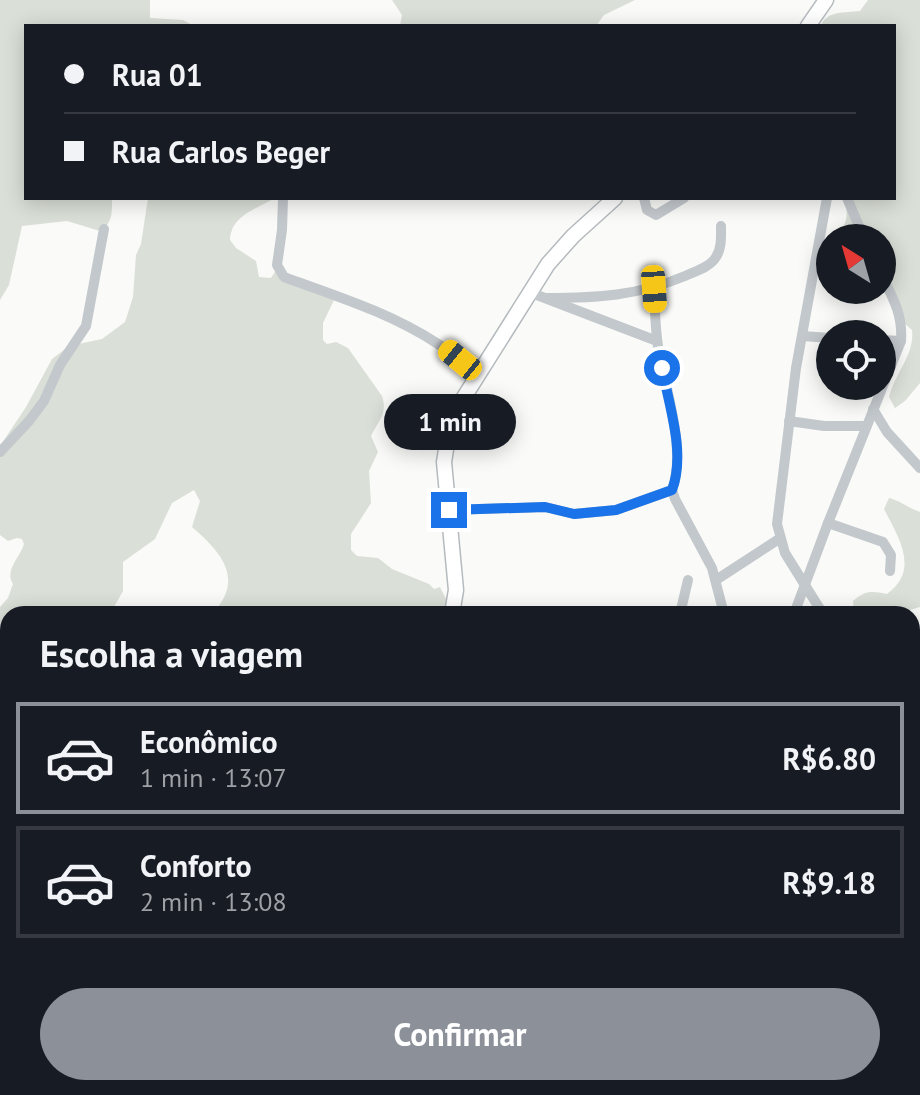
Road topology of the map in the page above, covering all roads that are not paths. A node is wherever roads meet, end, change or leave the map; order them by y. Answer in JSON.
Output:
{"nodes":[{"id":1,"x":826,"y":0,"type":"edge"},
{"id":2,"x":809,"y":24,"type":"edge"},
{"id":3,"x":283,"y":200,"type":"edge"},
{"id":4,"x":613,"y":200,"type":"edge"},
{"id":5,"x":644,"y":200,"type":"edge"},
{"id":6,"x":681,"y":200,"type":"edge"},
{"id":7,"x":827,"y":200,"type":"edge"},
{"id":8,"x":848,"y":200,"type":"edge"},
{"id":9,"x":858,"y":224,"type":"edge"},
{"id":10,"x":721,"y":226,"type":"dead end"},
{"id":11,"x":104,"y":229,"type":"dead end"},
{"id":12,"x":654,"y":289,"type":"junction"},
{"id":13,"x":529,"y":292,"type":"junction"},
{"id":14,"x":546,"y":298,"type":"junction"},
{"id":15,"x":896,"y":304,"type":"edge"},
{"id":16,"x":803,"y":336,"type":"junction"},
{"id":17,"x":816,"y":337,"type":"edge"},
{"id":18,"x":657,"y":341,"type":"junction"},
{"id":19,"x":896,"y":341,"type":"edge"},
{"id":20,"x":901,"y":341,"type":"junction"},
{"id":21,"x":477,"y":375,"type":"junction"},
{"id":22,"x":873,"y":409,"type":"junction"},
{"id":23,"x":789,"y":421,"type":"junction"},
{"id":24,"x":866,"y":426,"type":"junction"},
{"id":25,"x":0,"y":452,"type":"edge"},
{"id":26,"x":920,"y":468,"type":"edge"},
{"id":27,"x":672,"y":490,"type":"junction"},
{"id":28,"x":449,"y":510,"type":"junction"},
{"id":29,"x":828,"y":523,"type":"junction"},
{"id":30,"x":779,"y":539,"type":"junction"},
{"id":31,"x":890,"y":571,"type":"dead end"},
{"id":32,"x":688,"y":580,"type":"dead end"},
{"id":33,"x":716,"y":580,"type":"junction"},
{"id":34,"x":805,"y":585,"type":"junction"},
{"id":35,"x":453,"y":606,"type":"edge"},
{"id":36,"x":682,"y":606,"type":"edge"},
{"id":37,"x":722,"y":606,"type":"edge"},
{"id":38,"x":797,"y":606,"type":"edge"},
{"id":39,"x":818,"y":606,"type":"edge"}],
"edges":[{"from":1,"to":2,"type":"main road"},
{"from":3,"to":21,"type":"street"},
{"from":4,"to":13,"type":"main road"},
{"from":5,"to":6,"type":"street"},
{"from":7,"to":16,"type":"street"},
{"from":8,"to":9,"type":"street"},
{"from":10,"to":12,"type":"street"},
{"from":11,"to":25,"type":"street"},
{"from":12,"to":14,"type":"street"},
{"from":12,"to":18,"type":"street"},
{"from":13,"to":14,"type":"street"},
{"from":13,"to":21,"type":"main road"},
{"from":14,"to":18,"type":"street"},
{"from":15,"to":20,"type":"street"},
{"from":16,"to":17,"type":"street"},
{"from":16,"to":23,"type":"street"},
{"from":18,"to":27,"type":"street"},
{"from":19,"to":20,"type":"street"},
{"from":20,"to":22,"type":"street"},
{"from":21,"to":28,"type":"main road"},
{"from":22,"to":24,"type":"street"},
{"from":22,"to":26,"type":"street"},
{"from":23,"to":24,"type":"street"},
{"from":23,"to":30,"type":"street"},
{"from":24,"to":29,"type":"street"},
{"from":27,"to":28,"type":"street"},
{"from":27,"to":33,"type":"street"},
{"from":28,"to":35,"type":"main road"},
{"from":29,"to":31,"type":"street"},
{"from":29,"to":34,"type":"street"},
{"from":30,"to":33,"type":"street"},
{"from":30,"to":34,"type":"street"},
{"from":32,"to":36,"type":"street"},
{"from":33,"to":37,"type":"street"},
{"from":34,"to":38,"type":"street"},
{"from":34,"to":39,"type":"street"}]}
